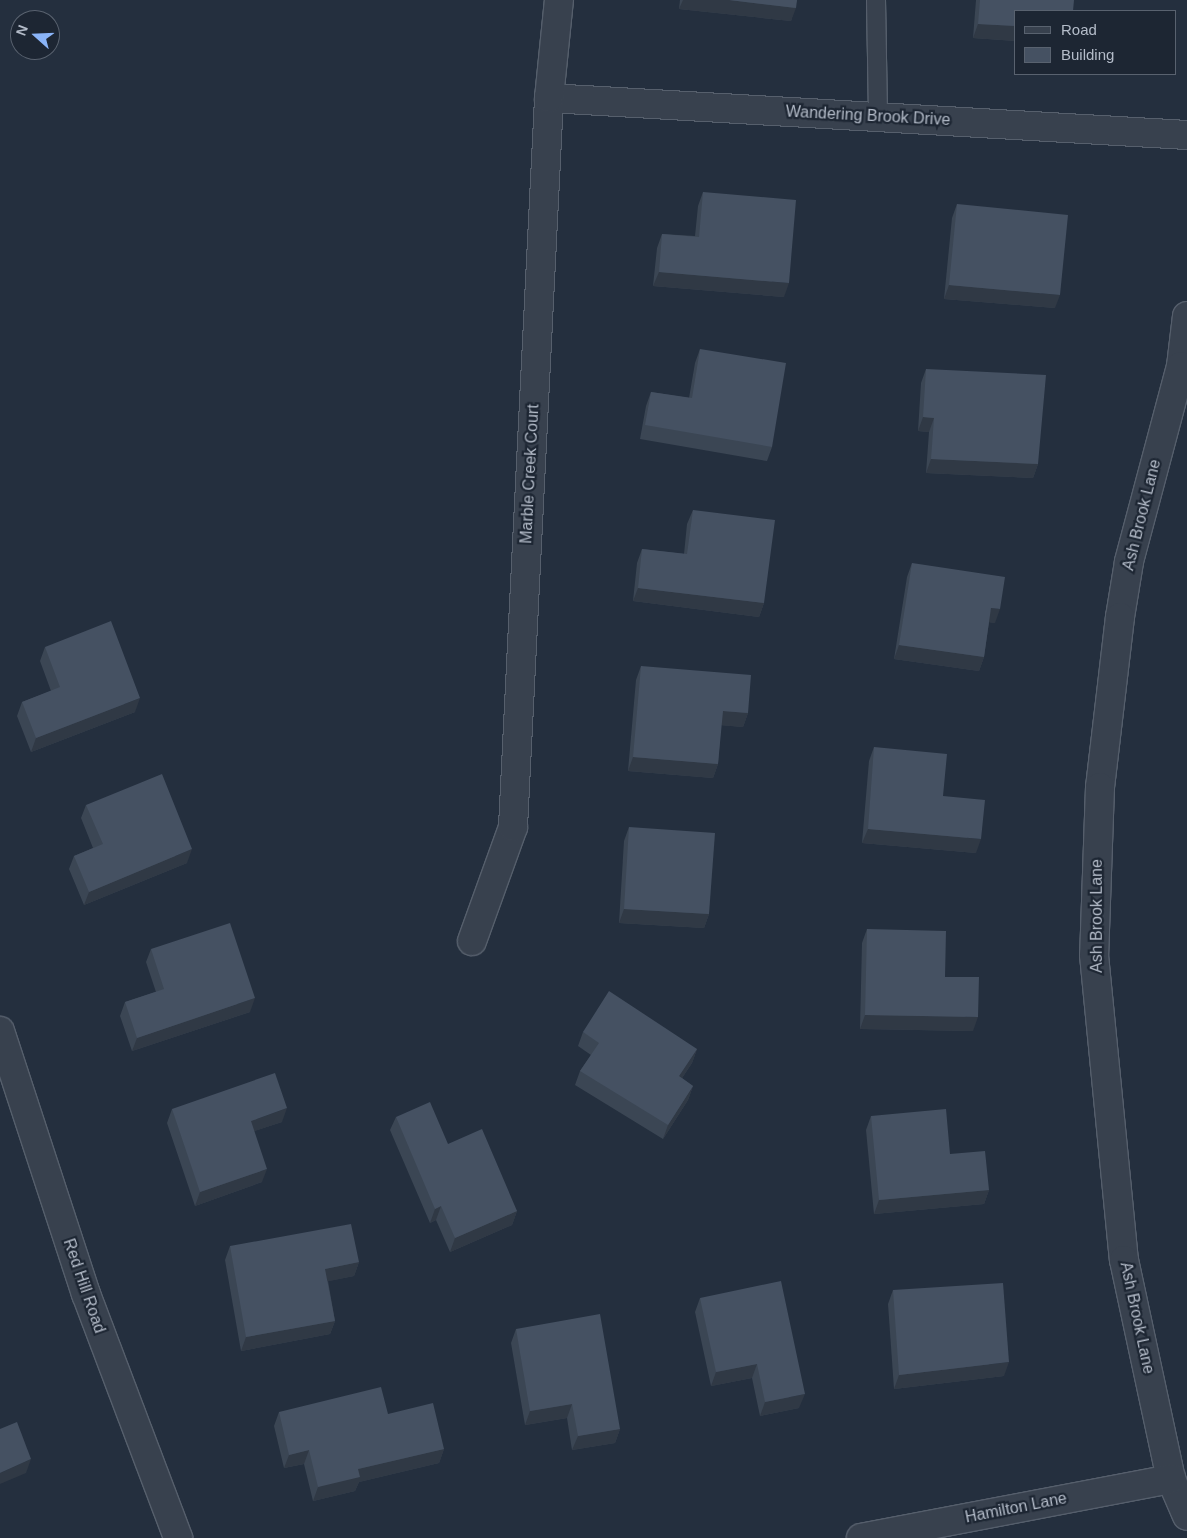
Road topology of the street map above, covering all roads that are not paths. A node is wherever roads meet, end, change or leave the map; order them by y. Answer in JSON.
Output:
{"nodes":[{"id":1,"x":559,"y":0,"type":"edge"},
{"id":2,"x":876,"y":0,"type":"edge"},
{"id":3,"x":549,"y":98,"type":"junction"},
{"id":4,"x":878,"y":116,"type":"junction"},
{"id":5,"x":1187,"y":135,"type":"edge"},
{"id":6,"x":1187,"y":316,"type":"edge"},
{"id":7,"x":472,"y":941,"type":"dead end"},
{"id":8,"x":0,"y":1031,"type":"edge"},
{"id":9,"x":1171,"y":1479,"type":"junction"},
{"id":10,"x":1187,"y":1516,"type":"edge"},
{"id":11,"x":178,"y":1538,"type":"edge"},
{"id":12,"x":861,"y":1538,"type":"edge"}],
"edges":[{"from":1,"to":3,"type":"street","name":"Marble Creek Court"},
{"from":2,"to":4,"type":"lane"},
{"from":3,"to":4,"type":"street","name":"Wandering Brook Drive"},
{"from":3,"to":7,"type":"street","name":"Marble Creek Court"},
{"from":4,"to":5,"type":"street","name":"Wandering Brook Drive"},
{"from":6,"to":9,"type":"street","name":"Ash Brook Lane"},
{"from":8,"to":11,"type":"street","name":"Red Hill Road"},
{"from":9,"to":10,"type":"street","name":"Ash Brook Lane"},
{"from":9,"to":12,"type":"street","name":"Hamilton Lane"}]}
